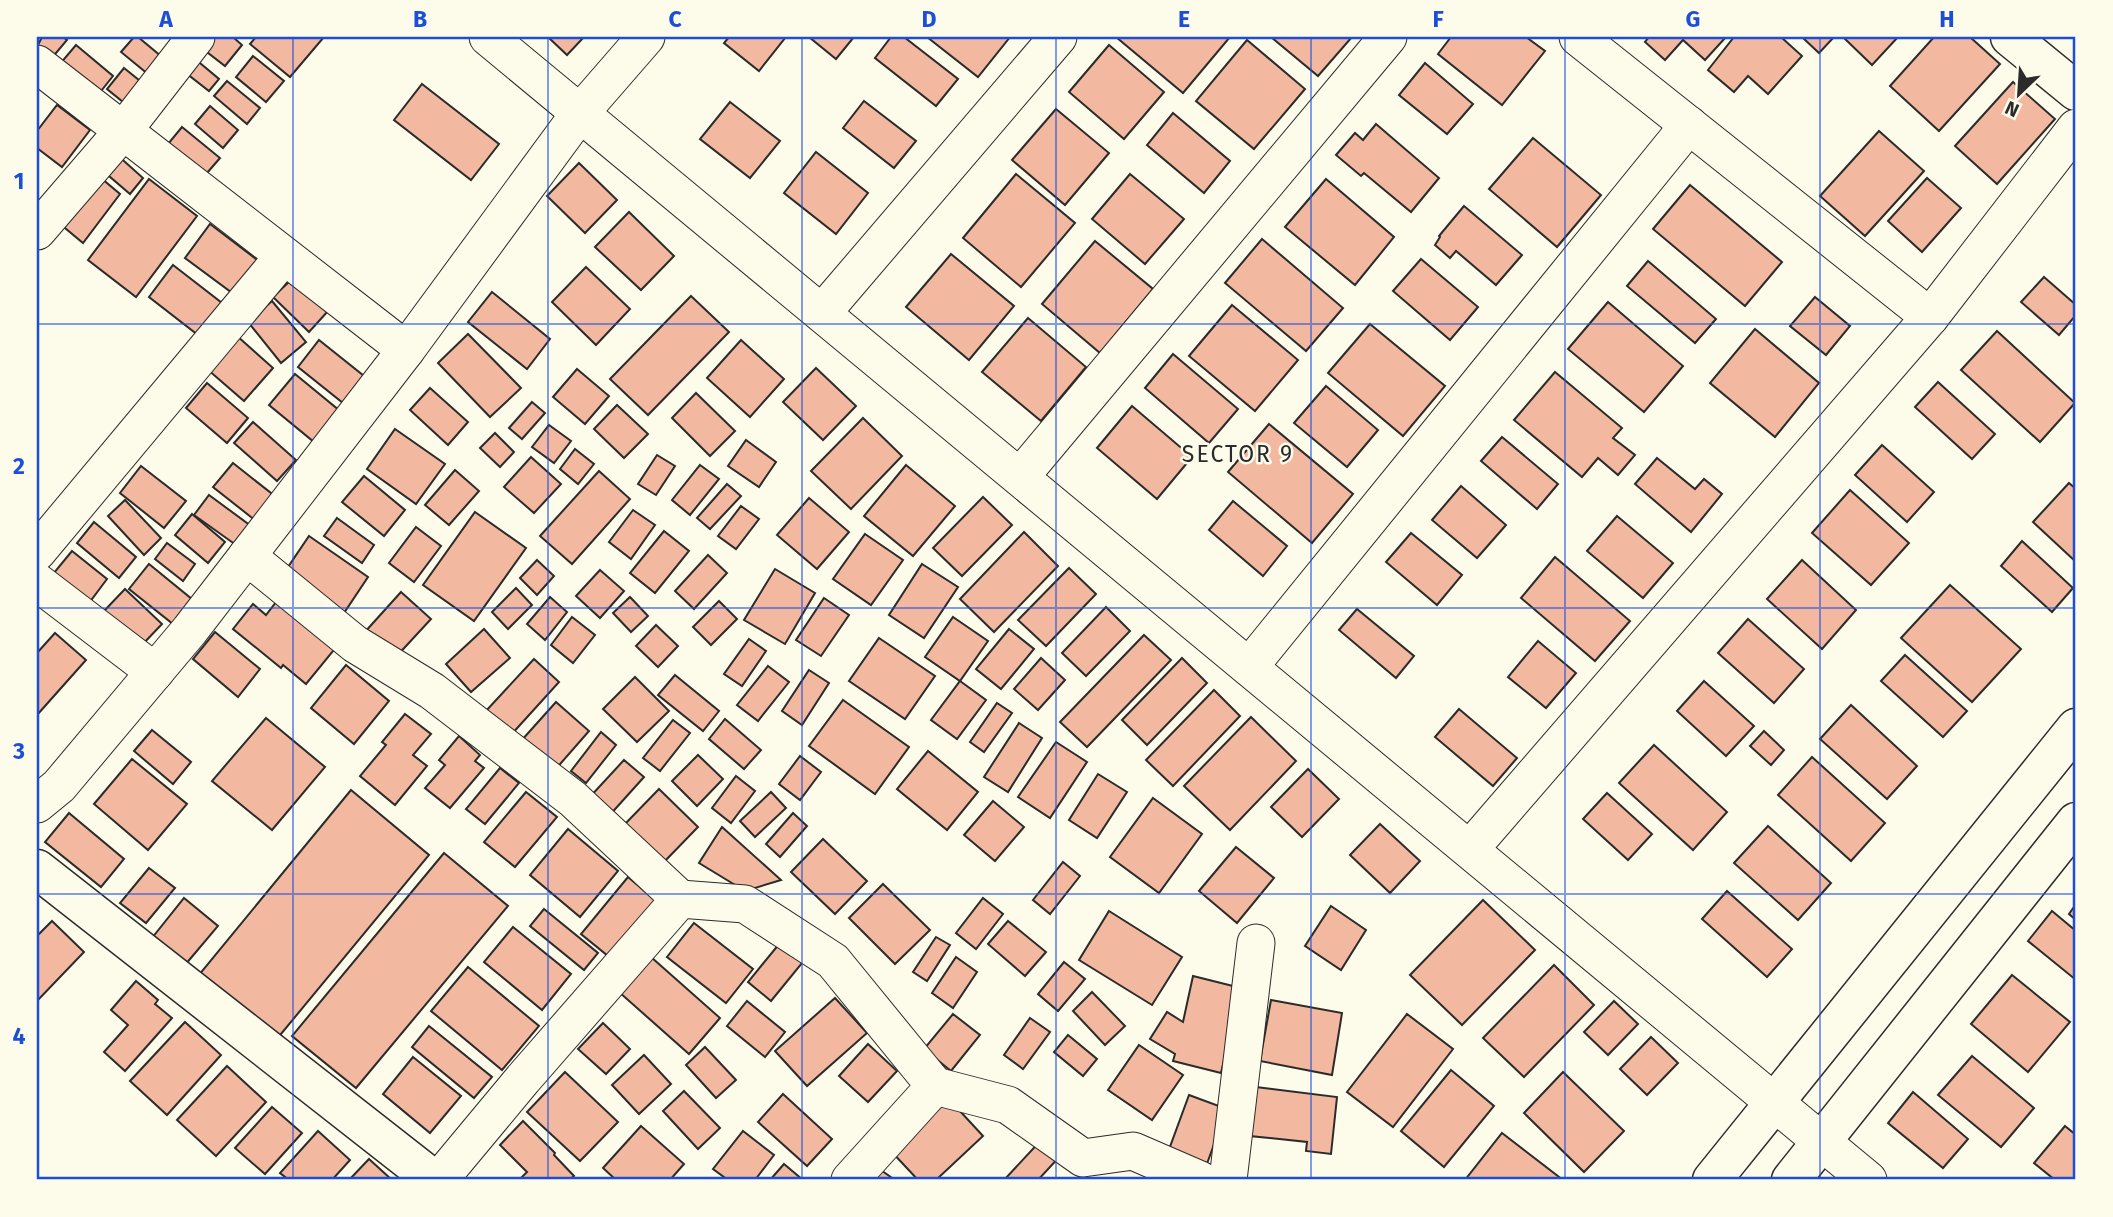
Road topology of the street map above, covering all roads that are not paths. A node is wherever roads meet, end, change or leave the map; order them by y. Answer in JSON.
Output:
{"nodes":[{"id":1,"x":196,"y":37,"type":"edge"},
{"id":2,"x":488,"y":37,"type":"edge"},
{"id":3,"x":646,"y":37,"type":"edge"},
{"id":4,"x":1058,"y":37,"type":"edge"},
{"id":5,"x":1388,"y":37,"type":"edge"},
{"id":6,"x":1578,"y":37,"type":"edge"},
{"id":7,"x":2010,"y":37,"type":"edge"},
{"id":8,"x":37,"y":64,"type":"edge"},
{"id":9,"x":2076,"y":91,"type":"edge"},
{"id":10,"x":580,"y":113,"type":"junction"},
{"id":11,"x":1689,"y":125,"type":"junction"},
{"id":12,"x":2076,"y":128,"type":"edge"},
{"id":13,"x":123,"y":131,"type":"junction"},
{"id":14,"x":37,"y":231,"type":"edge"},
{"id":15,"x":284,"y":256,"type":"junction"},
{"id":16,"x":822,"y":313,"type":"junction"},
{"id":17,"x":1930,"y":317,"type":"junction"},
{"id":18,"x":406,"y":350,"type":"junction"},
{"id":19,"x":1020,"y":477,"type":"junction"},
{"id":20,"x":37,"y":552,"type":"edge"},
{"id":21,"x":247,"y":556,"type":"junction"},
{"id":22,"x":37,"y":582,"type":"edge"},
{"id":23,"x":1249,"y":667,"type":"junction"},
{"id":24,"x":155,"y":672,"type":"junction"},
{"id":25,"x":2076,"y":728,"type":"edge"},
{"id":26,"x":37,"y":804,"type":"edge"},
{"id":27,"x":2076,"y":822,"type":"edge"},
{"id":28,"x":1470,"y":849,"type":"junction"},
{"id":29,"x":37,"y":869,"type":"edge"},
{"id":30,"x":680,"y":899,"type":"junction"},
{"id":31,"x":1256,"y":943,"type":"dead end"},
{"id":32,"x":935,"y":1086,"type":"junction"},
{"id":33,"x":1775,"y":1102,"type":"junction"},
{"id":34,"x":1821,"y":1142,"type":"junction"},
{"id":35,"x":434,"y":1180,"type":"edge"},
{"id":36,"x":439,"y":1180,"type":"edge"},
{"id":37,"x":850,"y":1180,"type":"edge"},
{"id":38,"x":1200,"y":1180,"type":"edge"},
{"id":39,"x":1227,"y":1180,"type":"edge"},
{"id":40,"x":1712,"y":1180,"type":"edge"},
{"id":41,"x":1791,"y":1180,"type":"edge"},
{"id":42,"x":1868,"y":1180,"type":"edge"}],
"edges":[{"from":1,"to":13,"type":"street"},
{"from":2,"to":10,"type":"street"},
{"from":3,"to":10,"type":"street"},
{"from":4,"to":16,"type":"street"},
{"from":5,"to":19,"type":"street"},
{"from":6,"to":11,"type":"street"},
{"from":7,"to":9,"type":"street"},
{"from":8,"to":13,"type":"street"},
{"from":10,"to":16,"type":"street"},
{"from":10,"to":18,"type":"street"},
{"from":11,"to":17,"type":"street"},
{"from":11,"to":23,"type":"street"},
{"from":12,"to":17,"type":"street"},
{"from":13,"to":14,"type":"street"},
{"from":13,"to":15,"type":"street"},
{"from":15,"to":18,"type":"street"},
{"from":15,"to":20,"type":"street"},
{"from":16,"to":19,"type":"street"},
{"from":17,"to":28,"type":"street"},
{"from":18,"to":21,"type":"street"},
{"from":19,"to":23,"type":"street"},
{"from":21,"to":24,"type":"street"},
{"from":21,"to":30,"type":"street"},
{"from":22,"to":24,"type":"street"},
{"from":23,"to":28,"type":"street"},
{"from":24,"to":26,"type":"street"},
{"from":25,"to":33,"type":"street"},
{"from":27,"to":34,"type":"street"},
{"from":28,"to":33,"type":"street"},
{"from":29,"to":35,"type":"street"},
{"from":30,"to":32,"type":"street"},
{"from":30,"to":36,"type":"street"},
{"from":31,"to":39,"type":"street"},
{"from":32,"to":37,"type":"street"},
{"from":32,"to":38,"type":"street"},
{"from":33,"to":34,"type":"street"},
{"from":33,"to":40,"type":"street"},
{"from":34,"to":41,"type":"street"},
{"from":34,"to":42,"type":"street"}]}
